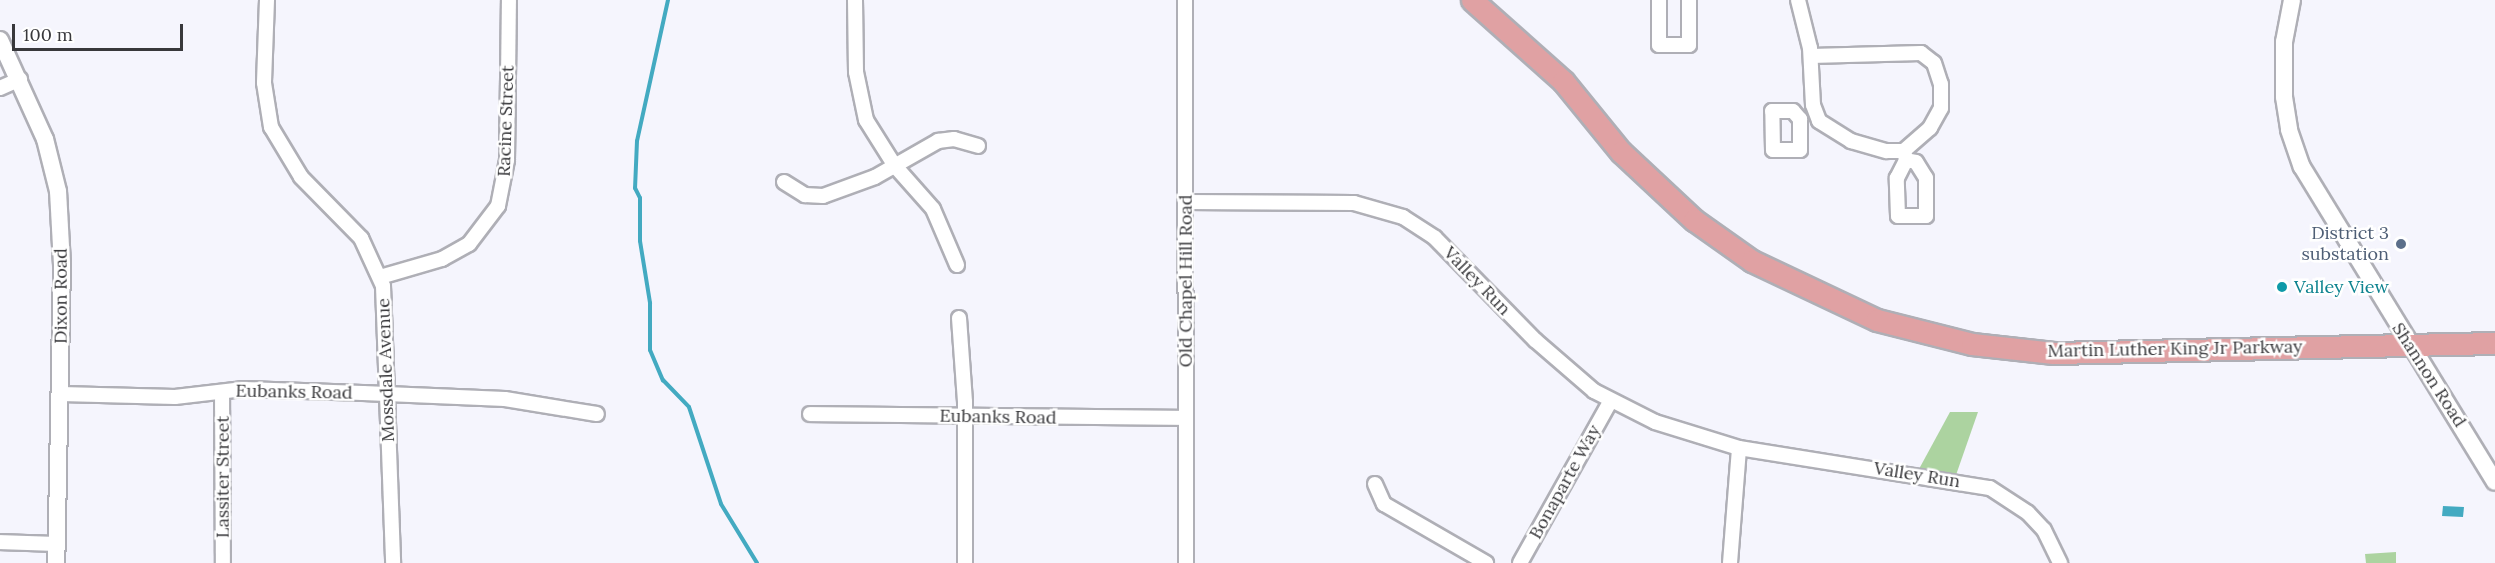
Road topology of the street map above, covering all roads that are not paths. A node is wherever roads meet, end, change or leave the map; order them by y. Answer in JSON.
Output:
{"nodes":[{"id":1,"x":267,"y":0,"type":"edge"},
{"id":2,"x":509,"y":0,"type":"edge"},
{"id":3,"x":855,"y":0,"type":"edge"},
{"id":4,"x":1185,"y":0,"type":"edge"},
{"id":5,"x":1472,"y":0,"type":"edge"},
{"id":6,"x":1659,"y":0,"type":"edge"},
{"id":7,"x":1689,"y":0,"type":"edge"},
{"id":8,"x":1798,"y":0,"type":"edge"},
{"id":9,"x":2292,"y":0,"type":"edge"},
{"id":10,"x":0,"y":40,"type":"edge"},
{"id":11,"x":1811,"y":56,"type":"junction"},
{"id":12,"x":20,"y":79,"type":"junction"},
{"id":13,"x":0,"y":88,"type":"edge"},
{"id":14,"x":1816,"y":114,"type":"junction"},
{"id":15,"x":1800,"y":119,"type":"dead end"},
{"id":16,"x":978,"y":146,"type":"dead end"},
{"id":17,"x":895,"y":166,"type":"junction"},
{"id":18,"x":784,"y":182,"type":"dead end"},
{"id":19,"x":1186,"y":202,"type":"junction"},
{"id":20,"x":957,"y":265,"type":"dead end"},
{"id":21,"x":380,"y":276,"type":"junction"},
{"id":22,"x":958,"y":318,"type":"dead end"},
{"id":23,"x":2495,"y":343,"type":"edge"},
{"id":24,"x":2412,"y":347,"type":"junction"},
{"id":25,"x":222,"y":392,"type":"junction"},
{"id":26,"x":61,"y":394,"type":"junction"},
{"id":27,"x":387,"y":395,"type":"junction"},
{"id":28,"x":1610,"y":402,"type":"junction"},
{"id":29,"x":597,"y":414,"type":"dead end"},
{"id":30,"x":810,"y":414,"type":"dead end"},
{"id":31,"x":965,"y":416,"type":"junction"},
{"id":32,"x":1186,"y":418,"type":"junction"},
{"id":33,"x":1739,"y":448,"type":"junction"},
{"id":34,"x":2495,"y":482,"type":"edge"},
{"id":35,"x":1375,"y":484,"type":"dead end"},
{"id":36,"x":0,"y":542,"type":"edge"},
{"id":37,"x":57,"y":544,"type":"junction"},
{"id":38,"x":56,"y":563,"type":"edge"},
{"id":39,"x":223,"y":563,"type":"edge"},
{"id":40,"x":393,"y":563,"type":"edge"},
{"id":41,"x":965,"y":563,"type":"edge"},
{"id":42,"x":1186,"y":563,"type":"edge"},
{"id":43,"x":1486,"y":563,"type":"edge"},
{"id":44,"x":1520,"y":563,"type":"edge"},
{"id":45,"x":1730,"y":563,"type":"edge"},
{"id":46,"x":2060,"y":563,"type":"edge"}],
"edges":[{"from":1,"to":21,"type":"street","name":"Mossdale Avenue"},
{"from":2,"to":21,"type":"street","name":"Racine Street"},
{"from":3,"to":17,"type":"street"},
{"from":4,"to":19,"type":"street","name":"Old Chapel Hill Road"},
{"from":5,"to":24,"type":"main road","name":"Martin Luther King Jr Parkway"},
{"from":6,"to":7,"type":"street"},
{"from":8,"to":11,"type":"street"},
{"from":9,"to":24,"type":"street","name":"Shannon Road"},
{"from":10,"to":12,"type":"street","name":"Dixon Road"},
{"from":11,"to":14,"type":"street"},
{"from":11,"to":14,"type":"street"},
{"from":12,"to":13,"type":"street"},
{"from":12,"to":26,"type":"street","name":"Dixon Road"},
{"from":14,"to":15,"type":"street"},
{"from":16,"to":17,"type":"street"},
{"from":17,"to":18,"type":"street"},
{"from":17,"to":20,"type":"street"},
{"from":19,"to":28,"type":"street","name":"Valley Run"},
{"from":19,"to":32,"type":"street","name":"Old Chapel Hill Road"},
{"from":21,"to":27,"type":"street","name":"Mossdale Avenue"},
{"from":22,"to":31,"type":"street"},
{"from":23,"to":24,"type":"main road","name":"Martin Luther King Jr Parkway"},
{"from":24,"to":34,"type":"street","name":"Shannon Road"},
{"from":25,"to":26,"type":"street","name":"Eubanks Road"},
{"from":25,"to":27,"type":"street","name":"Eubanks Road"},
{"from":25,"to":39,"type":"street","name":"Lassiter Street"},
{"from":26,"to":37,"type":"street","name":"Dixon Road"},
{"from":27,"to":29,"type":"street","name":"Eubanks Road"},
{"from":27,"to":40,"type":"street","name":"Mossdale Avenue"},
{"from":28,"to":33,"type":"street","name":"Valley Run"},
{"from":28,"to":44,"type":"street","name":"Bonaparte Way"},
{"from":30,"to":31,"type":"street","name":"Eubanks Road"},
{"from":31,"to":32,"type":"street","name":"Eubanks Road"},
{"from":31,"to":41,"type":"street"},
{"from":32,"to":42,"type":"street","name":"Old Chapel Hill Road"},
{"from":33,"to":45,"type":"street"},
{"from":33,"to":46,"type":"street","name":"Valley Run"},
{"from":35,"to":43,"type":"street"},
{"from":36,"to":37,"type":"street"},
{"from":37,"to":38,"type":"street","name":"Dixon Road"}]}
